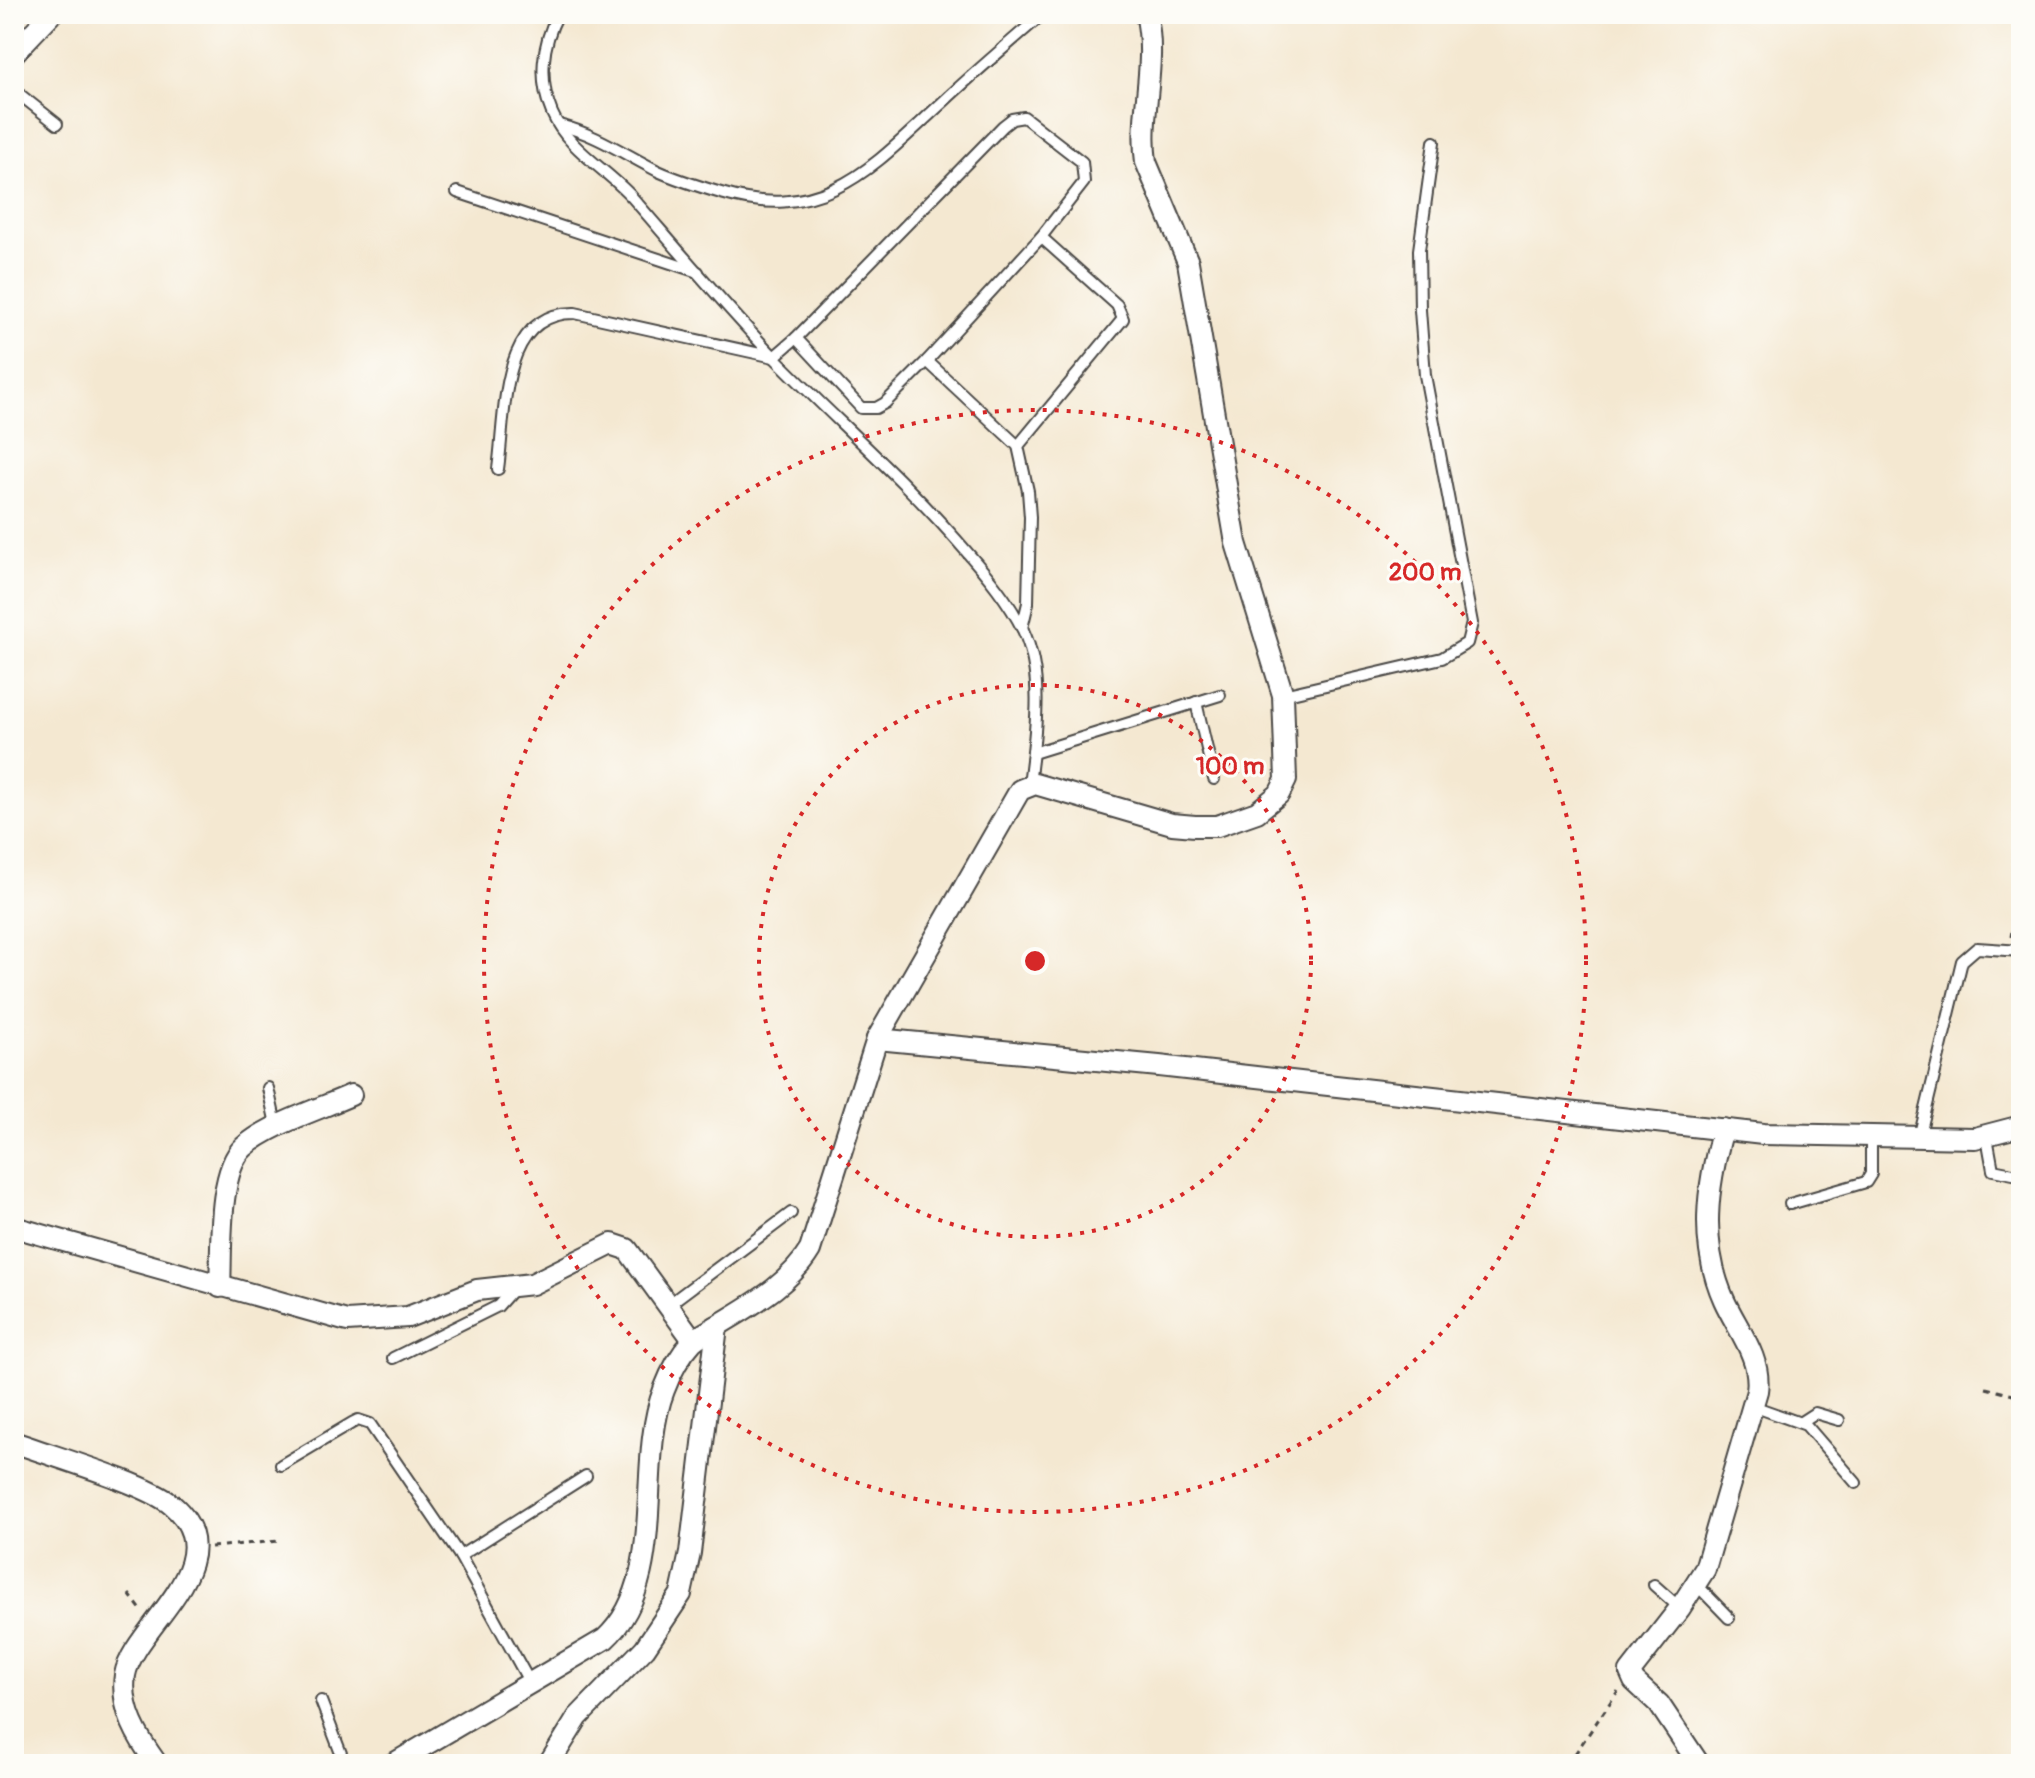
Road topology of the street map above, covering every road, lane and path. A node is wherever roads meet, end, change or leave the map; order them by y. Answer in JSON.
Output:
{"nodes":[{"id":1,"x":51,"y":14,"type":"edge"},
{"id":2,"x":558,"y":14,"type":"edge"},
{"id":3,"x":1043,"y":14,"type":"edge"},
{"id":4,"x":1146,"y":14,"type":"edge"},
{"id":5,"x":14,"y":53,"type":"edge"},
{"id":6,"x":14,"y":90,"type":"edge"},
{"id":7,"x":57,"y":124,"type":"dead end"},
{"id":8,"x":559,"y":125,"type":"junction"},
{"id":9,"x":1434,"y":142,"type":"dead end"},
{"id":10,"x":457,"y":192,"type":"dead end"},
{"id":11,"x":1041,"y":237,"type":"junction"},
{"id":12,"x":698,"y":272,"type":"junction"},
{"id":13,"x":796,"y":338,"type":"junction"},
{"id":14,"x":774,"y":357,"type":"junction"},
{"id":15,"x":927,"y":361,"type":"junction"},
{"id":16,"x":1018,"y":446,"type":"junction"},
{"id":17,"x":498,"y":469,"type":"dead end"},
{"id":18,"x":1022,"y":628,"type":"junction"},
{"id":19,"x":1220,"y":695,"type":"dead end"},
{"id":20,"x":1283,"y":695,"type":"junction"},
{"id":21,"x":1196,"y":702,"type":"junction"},
{"id":22,"x":1033,"y":753,"type":"junction"},
{"id":23,"x":1214,"y":779,"type":"dead end"},
{"id":24,"x":1029,"y":784,"type":"junction"},
{"id":25,"x":2021,"y":874,"type":"edge"},
{"id":26,"x":2015,"y":951,"type":"edge"},
{"id":27,"x":877,"y":1039,"type":"junction"},
{"id":28,"x":268,"y":1088,"type":"dead end"},
{"id":29,"x":351,"y":1095,"type":"dead end"},
{"id":30,"x":2021,"y":1126,"type":"edge"},
{"id":31,"x":277,"y":1129,"type":"junction"},
{"id":32,"x":1723,"y":1129,"type":"junction"},
{"id":33,"x":1871,"y":1137,"type":"junction"},
{"id":34,"x":1987,"y":1137,"type":"junction"},
{"id":35,"x":1919,"y":1138,"type":"junction"},
{"id":36,"x":2018,"y":1175,"type":"dead end"},
{"id":37,"x":1790,"y":1204,"type":"dead end"},
{"id":38,"x":791,"y":1213,"type":"dead end"},
{"id":39,"x":14,"y":1227,"type":"edge"},
{"id":40,"x":220,"y":1287,"type":"junction"},
{"id":41,"x":515,"y":1288,"type":"junction"},
{"id":42,"x":668,"y":1305,"type":"junction"},
{"id":43,"x":717,"y":1326,"type":"junction"},
{"id":44,"x":693,"y":1340,"type":"junction"},
{"id":45,"x":393,"y":1358,"type":"dead end"},
{"id":46,"x":1986,"y":1388,"type":"dead end"},
{"id":47,"x":2021,"y":1397,"type":"edge"},
{"id":48,"x":1753,"y":1406,"type":"junction"},
{"id":49,"x":1839,"y":1420,"type":"dead end"},
{"id":50,"x":1801,"y":1422,"type":"junction"},
{"id":51,"x":14,"y":1442,"type":"edge"},
{"id":52,"x":281,"y":1465,"type":"dead end"},
{"id":53,"x":586,"y":1476,"type":"dead end"},
{"id":54,"x":1856,"y":1483,"type":"dead end"},
{"id":55,"x":279,"y":1541,"type":"dead end"},
{"id":56,"x":191,"y":1548,"type":"junction"},
{"id":57,"x":460,"y":1556,"type":"junction"},
{"id":58,"x":1696,"y":1584,"type":"junction"},
{"id":59,"x":1654,"y":1585,"type":"dead end"},
{"id":60,"x":1680,"y":1608,"type":"junction"},
{"id":61,"x":1729,"y":1618,"type":"dead end"},
{"id":62,"x":1631,"y":1675,"type":"junction"},
{"id":63,"x":530,"y":1683,"type":"junction"},
{"id":64,"x":321,"y":1701,"type":"dead end"},
{"id":65,"x":157,"y":1764,"type":"edge"},
{"id":66,"x":345,"y":1764,"type":"edge"},
{"id":67,"x":393,"y":1764,"type":"edge"},
{"id":68,"x":549,"y":1764,"type":"edge"},
{"id":69,"x":1568,"y":1764,"type":"edge"},
{"id":70,"x":1699,"y":1764,"type":"edge"}],
"edges":[{"from":1,"to":5,"type":"street"},
{"from":2,"to":8,"type":"lane"},
{"from":3,"to":8,"type":"lane"},
{"from":4,"to":20,"type":"street"},
{"from":6,"to":7,"type":"lane"},
{"from":8,"to":12,"type":"lane"},
{"from":9,"to":20,"type":"lane"},
{"from":10,"to":12,"type":"lane"},
{"from":11,"to":13,"type":"lane"},
{"from":11,"to":15,"type":"lane"},
{"from":11,"to":16,"type":"lane"},
{"from":12,"to":14,"type":"lane"},
{"from":13,"to":14,"type":"lane"},
{"from":13,"to":15,"type":"lane"},
{"from":14,"to":17,"type":"lane"},
{"from":14,"to":18,"type":"lane"},
{"from":15,"to":16,"type":"lane"},
{"from":16,"to":18,"type":"lane"},
{"from":18,"to":22,"type":"lane"},
{"from":19,"to":21,"type":"lane"},
{"from":20,"to":24,"type":"street"},
{"from":21,"to":22,"type":"lane"},
{"from":21,"to":23,"type":"lane"},
{"from":22,"to":24,"type":"lane"},
{"from":24,"to":27,"type":"street"},
{"from":25,"to":26,"type":"path"},
{"from":26,"to":35,"type":"lane"},
{"from":27,"to":32,"type":"street"},
{"from":27,"to":43,"type":"street"},
{"from":28,"to":31,"type":"lane"},
{"from":29,"to":31,"type":"street"},
{"from":30,"to":34,"type":"street"},
{"from":31,"to":40,"type":"street"},
{"from":32,"to":33,"type":"street"},
{"from":32,"to":48,"type":"street"},
{"from":33,"to":35,"type":"street"},
{"from":33,"to":37,"type":"lane"},
{"from":34,"to":35,"type":"street"},
{"from":34,"to":36,"type":"lane"},
{"from":38,"to":42,"type":"lane"},
{"from":39,"to":40,"type":"street"},
{"from":40,"to":41,"type":"street"},
{"from":41,"to":42,"type":"street"},
{"from":41,"to":45,"type":"lane"},
{"from":42,"to":44,"type":"street"},
{"from":43,"to":44,"type":"street"},
{"from":43,"to":68,"type":"street"},
{"from":44,"to":63,"type":"street"},
{"from":46,"to":47,"type":"path"},
{"from":48,"to":50,"type":"lane"},
{"from":48,"to":58,"type":"street"},
{"from":49,"to":50,"type":"lane"},
{"from":50,"to":54,"type":"lane"},
{"from":51,"to":56,"type":"street"},
{"from":52,"to":57,"type":"lane"},
{"from":53,"to":57,"type":"lane"},
{"from":55,"to":56,"type":"path"},
{"from":56,"to":65,"type":"street"},
{"from":57,"to":63,"type":"lane"},
{"from":58,"to":60,"type":"street"},
{"from":58,"to":61,"type":"lane"},
{"from":59,"to":60,"type":"lane"},
{"from":60,"to":62,"type":"street"},
{"from":62,"to":69,"type":"path"},
{"from":62,"to":70,"type":"street"},
{"from":63,"to":67,"type":"street"},
{"from":64,"to":66,"type":"lane"}]}
